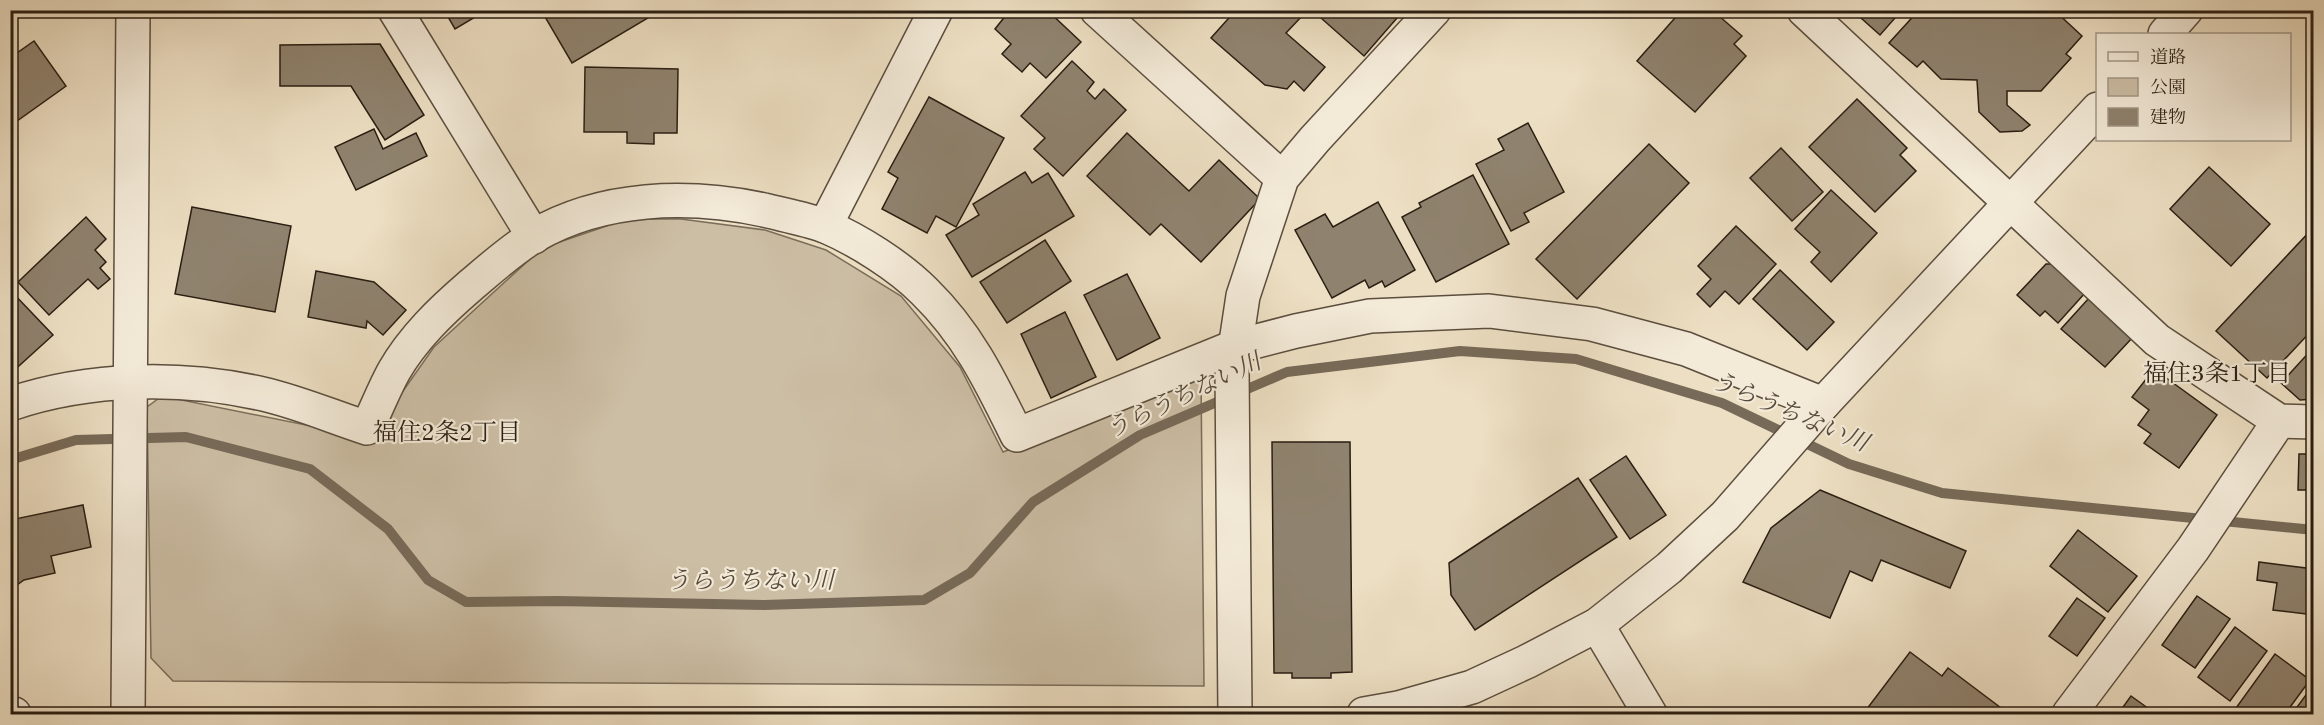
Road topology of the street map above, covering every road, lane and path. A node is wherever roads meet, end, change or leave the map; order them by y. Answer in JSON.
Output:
{"nodes":[{"id":1,"x":133,"y":10,"type":"edge"},
{"id":2,"x":394,"y":10,"type":"edge"},
{"id":3,"x":936,"y":10,"type":"edge"},
{"id":4,"x":1097,"y":10,"type":"edge"},
{"id":5,"x":1434,"y":10,"type":"edge"},
{"id":6,"x":1804,"y":10,"type":"edge"},
{"id":7,"x":2186,"y":10,"type":"edge"},
{"id":8,"x":2165,"y":33,"type":"edge"},
{"id":9,"x":2096,"y":110,"type":"edge"},
{"id":10,"x":1282,"y":178,"type":"junction"},
{"id":11,"x":2011,"y":203,"type":"junction"},
{"id":12,"x":825,"y":226,"type":"junction"},
{"id":13,"x":534,"y":237,"type":"junction"},
{"id":14,"x":1233,"y":358,"type":"junction"},
{"id":15,"x":130,"y":395,"type":"junction"},
{"id":16,"x":10,"y":404,"type":"edge"},
{"id":17,"x":1815,"y":413,"type":"junction"},
{"id":18,"x":2279,"y":421,"type":"junction"},
{"id":19,"x":2313,"y":422,"type":"edge"},
{"id":20,"x":1597,"y":625,"type":"junction"},
{"id":21,"x":129,"y":714,"type":"edge"},
{"id":22,"x":1236,"y":714,"type":"edge"},
{"id":23,"x":1364,"y":714,"type":"edge"},
{"id":24,"x":1650,"y":714,"type":"edge"},
{"id":25,"x":2069,"y":714,"type":"edge"}],
"edges":[{"from":1,"to":15,"type":"street"},
{"from":2,"to":13,"type":"street"},
{"from":3,"to":12,"type":"street"},
{"from":4,"to":10,"type":"street"},
{"from":5,"to":10,"type":"street"},
{"from":6,"to":11,"type":"street"},
{"from":7,"to":8,"type":"street"},
{"from":9,"to":11,"type":"street"},
{"from":10,"to":14,"type":"street"},
{"from":11,"to":17,"type":"street"},
{"from":11,"to":18,"type":"street"},
{"from":12,"to":13,"type":"street"},
{"from":12,"to":14,"type":"street"},
{"from":13,"to":15,"type":"street"},
{"from":14,"to":17,"type":"street"},
{"from":14,"to":22,"type":"street"},
{"from":15,"to":16,"type":"street"},
{"from":15,"to":21,"type":"street"},
{"from":17,"to":20,"type":"street"},
{"from":18,"to":19,"type":"street"},
{"from":18,"to":25,"type":"street"},
{"from":20,"to":23,"type":"street"},
{"from":20,"to":24,"type":"street"}]}
